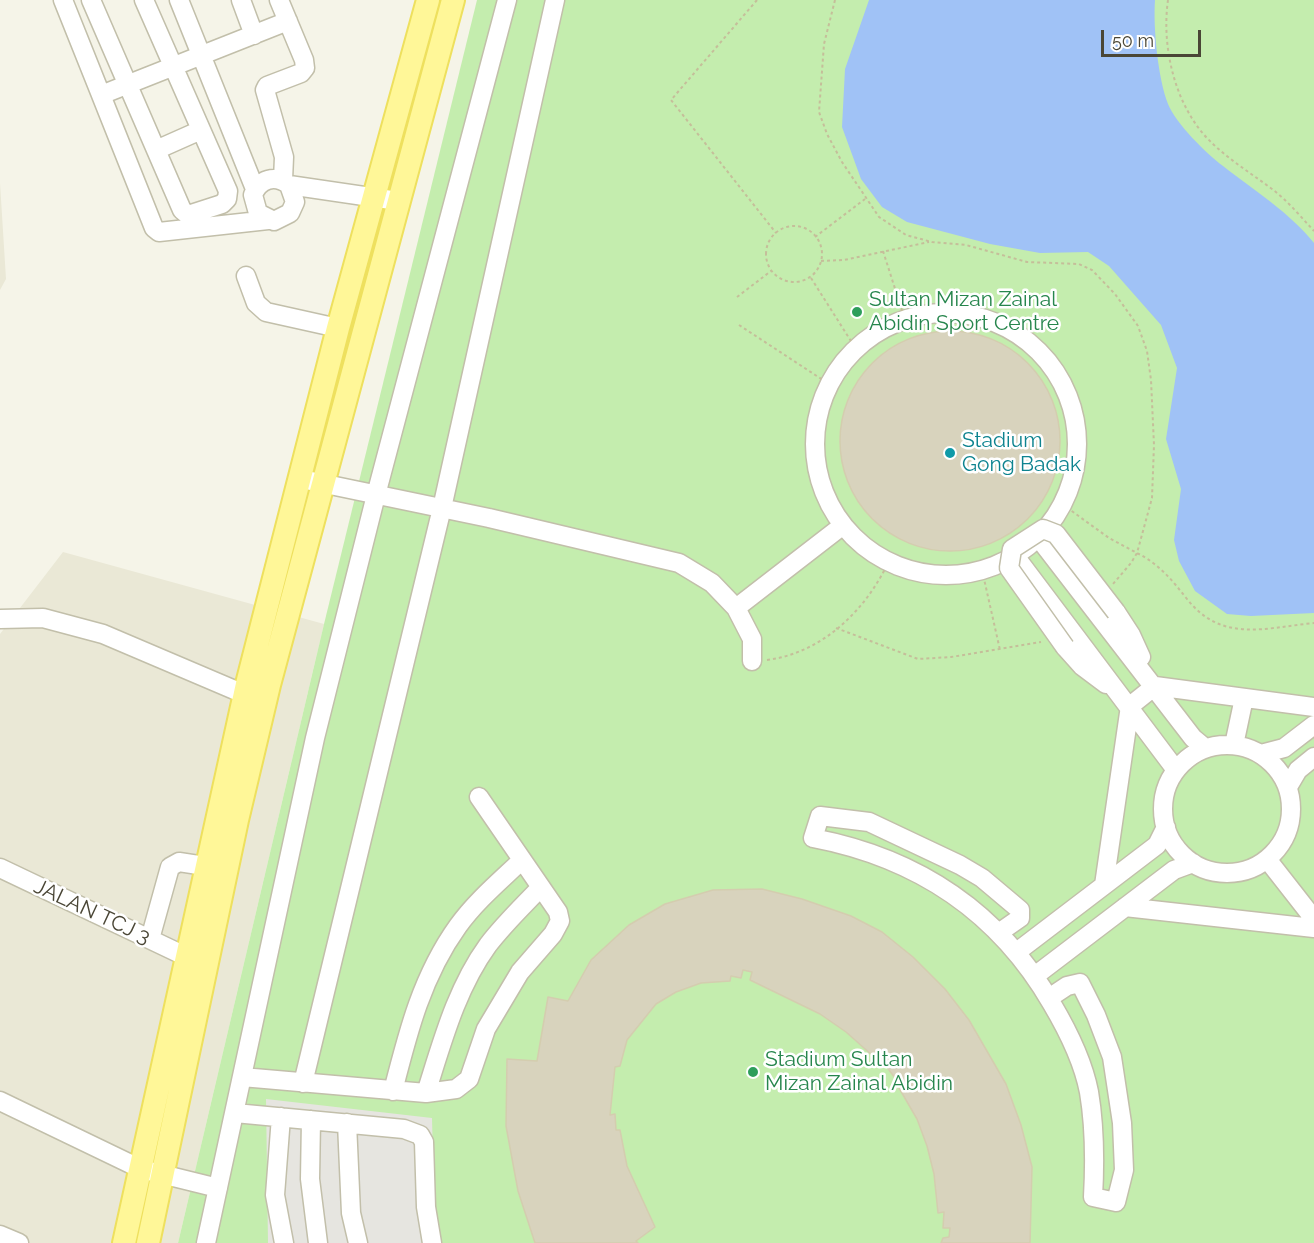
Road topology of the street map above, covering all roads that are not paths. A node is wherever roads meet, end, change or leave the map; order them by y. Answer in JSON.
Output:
{"nodes":[{"id":1,"x":63,"y":0,"type":"edge"},
{"id":2,"x":91,"y":0,"type":"edge"},
{"id":3,"x":144,"y":0,"type":"edge"},
{"id":4,"x":179,"y":0,"type":"edge"},
{"id":5,"x":241,"y":0,"type":"edge"},
{"id":6,"x":279,"y":0,"type":"edge"},
{"id":7,"x":428,"y":0,"type":"edge"},
{"id":8,"x":453,"y":0,"type":"edge"},
{"id":9,"x":507,"y":0,"type":"edge"},
{"id":10,"x":555,"y":0,"type":"edge"},
{"id":11,"x":288,"y":21,"type":"junction"},
{"id":12,"x":254,"y":35,"type":"junction"},
{"id":13,"x":202,"y":57,"type":"junction"},
{"id":14,"x":173,"y":68,"type":"junction"},
{"id":15,"x":128,"y":86,"type":"junction"},
{"id":16,"x":101,"y":95,"type":"junction"},
{"id":17,"x":201,"y":130,"type":"junction"},
{"id":18,"x":156,"y":150,"type":"junction"},
{"id":19,"x":286,"y":182,"type":"junction"},
{"id":20,"x":255,"y":189,"type":"junction"},
{"id":21,"x":328,"y":190,"type":"junction"},
{"id":22,"x":374,"y":196,"type":"junction"},
{"id":23,"x":398,"y":201,"type":"junction"},
{"id":24,"x":206,"y":209,"type":"junction"},
{"id":25,"x":290,"y":213,"type":"junction"},
{"id":26,"x":268,"y":220,"type":"junction"},
{"id":27,"x":212,"y":227,"type":"junction"},
{"id":28,"x":246,"y":276,"type":"dead end"},
{"id":29,"x":338,"y":328,"type":"junction"},
{"id":30,"x":298,"y":477,"type":"junction"},
{"id":31,"x":322,"y":484,"type":"junction"},
{"id":32,"x":376,"y":495,"type":"junction"},
{"id":33,"x":442,"y":508,"type":"junction"},
{"id":34,"x":842,"y":526,"type":"junction"},
{"id":35,"x":1038,"y":537,"type":"junction"},
{"id":36,"x":1015,"y":556,"type":"junction"},
{"id":37,"x":736,"y":608,"type":"junction"},
{"id":38,"x":0,"y":619,"type":"edge"},
{"id":39,"x":752,"y":661,"type":"road end"},
{"id":40,"x":1150,"y":681,"type":"junction"},
{"id":41,"x":244,"y":694,"type":"junction"},
{"id":42,"x":1244,"y":698,"type":"junction"},
{"id":43,"x":1125,"y":699,"type":"junction"},
{"id":44,"x":1314,"y":707,"type":"edge"},
{"id":45,"x":1314,"y":725,"type":"edge"},
{"id":46,"x":1234,"y":745,"type":"junction"},
{"id":47,"x":1205,"y":748,"type":"junction"},
{"id":48,"x":1261,"y":754,"type":"junction"},
{"id":49,"x":1314,"y":758,"type":"edge"},
{"id":50,"x":1176,"y":770,"type":"junction"},
{"id":51,"x":1288,"y":788,"type":"junction"},
{"id":52,"x":479,"y":797,"type":"dead end"},
{"id":53,"x":1166,"y":827,"type":"junction"},
{"id":54,"x":1267,"y":859,"type":"junction"},
{"id":55,"x":522,"y":860,"type":"junction"},
{"id":56,"x":1193,"y":863,"type":"junction"},
{"id":57,"x":205,"y":866,"type":"junction"},
{"id":58,"x":0,"y":868,"type":"edge"},
{"id":59,"x":1104,"y":885,"type":"junction"},
{"id":60,"x":541,"y":887,"type":"junction"},
{"id":61,"x":1125,"y":907,"type":"junction"},
{"id":62,"x":1314,"y":919,"type":"edge"},
{"id":63,"x":1314,"y":928,"type":"edge"},
{"id":64,"x":1000,"y":932,"type":"junction"},
{"id":65,"x":150,"y":939,"type":"junction"},
{"id":66,"x":1018,"y":951,"type":"junction"},
{"id":67,"x":185,"y":956,"type":"junction"},
{"id":68,"x":1036,"y":975,"type":"junction"},
{"id":69,"x":1049,"y":998,"type":"junction"},
{"id":70,"x":242,"y":1077,"type":"junction"},
{"id":71,"x":303,"y":1083,"type":"junction"},
{"id":72,"x":393,"y":1091,"type":"junction"},
{"id":73,"x":426,"y":1094,"type":"junction"},
{"id":74,"x":0,"y":1101,"type":"edge"},
{"id":75,"x":235,"y":1113,"type":"junction"},
{"id":76,"x":281,"y":1117,"type":"junction"},
{"id":77,"x":311,"y":1120,"type":"junction"},
{"id":78,"x":347,"y":1123,"type":"junction"},
{"id":79,"x":141,"y":1169,"type":"junction"},
{"id":80,"x":163,"y":1175,"type":"junction"},
{"id":81,"x":218,"y":1188,"type":"junction"},
{"id":82,"x":0,"y":1235,"type":"edge"},
{"id":83,"x":19,"y":1243,"type":"edge"},
{"id":84,"x":124,"y":1243,"type":"edge"},
{"id":85,"x":148,"y":1243,"type":"edge"},
{"id":86,"x":206,"y":1243,"type":"edge"},
{"id":87,"x":284,"y":1243,"type":"edge"},
{"id":88,"x":318,"y":1243,"type":"edge"},
{"id":89,"x":358,"y":1243,"type":"edge"},
{"id":90,"x":432,"y":1243,"type":"edge"}],
"edges":[{"from":1,"to":16,"type":"street"},
{"from":2,"to":15,"type":"street"},
{"from":3,"to":14,"type":"street"},
{"from":4,"to":13,"type":"street"},
{"from":5,"to":12,"type":"street"},
{"from":6,"to":11,"type":"street"},
{"from":7,"to":22,"type":"main road"},
{"from":8,"to":23,"type":"main road"},
{"from":9,"to":32,"type":"street"},
{"from":10,"to":33,"type":"street"},
{"from":11,"to":12,"type":"street"},
{"from":11,"to":19,"type":"street"},
{"from":12,"to":13,"type":"street"},
{"from":13,"to":14,"type":"street"},
{"from":13,"to":20,"type":"street"},
{"from":14,"to":15,"type":"street"},
{"from":14,"to":17,"type":"street"},
{"from":15,"to":16,"type":"street"},
{"from":15,"to":18,"type":"street"},
{"from":16,"to":27,"type":"street"},
{"from":17,"to":18,"type":"street"},
{"from":17,"to":24,"type":"street"},
{"from":18,"to":24,"type":"street"},
{"from":19,"to":20,"type":"street"},
{"from":19,"to":21,"type":"street"},
{"from":19,"to":25,"type":"street"},
{"from":20,"to":26,"type":"street"},
{"from":21,"to":22,"type":"street"},
{"from":21,"to":25,"type":"street"},
{"from":22,"to":23,"type":"street"},
{"from":22,"to":29,"type":"main road"},
{"from":23,"to":31,"type":"main road"},
{"from":24,"to":27,"type":"street"},
{"from":25,"to":26,"type":"street"},
{"from":26,"to":27,"type":"street"},
{"from":28,"to":29,"type":"street"},
{"from":29,"to":30,"type":"main road"},
{"from":30,"to":31,"type":"street"},
{"from":30,"to":41,"type":"main road"},
{"from":31,"to":32,"type":"street"},
{"from":31,"to":80,"type":"main road"},
{"from":32,"to":33,"type":"street"},
{"from":32,"to":70,"type":"street"},
{"from":33,"to":37,"type":"street"},
{"from":33,"to":71,"type":"street"},
{"from":34,"to":35,"type":"street"},
{"from":34,"to":36,"type":"street"},
{"from":34,"to":37,"type":"street"},
{"from":35,"to":36,"type":"street"},
{"from":35,"to":40,"type":"street"},
{"from":36,"to":43,"type":"street"},
{"from":37,"to":39,"type":"street"},
{"from":38,"to":41,"type":"street"},
{"from":40,"to":42,"type":"street"},
{"from":40,"to":43,"type":"street"},
{"from":40,"to":43,"type":"street","bridge":true},
{"from":40,"to":47,"type":"street"},
{"from":41,"to":57,"type":"main road"},
{"from":42,"to":44,"type":"street"},
{"from":42,"to":46,"type":"street"},
{"from":43,"to":50,"type":"street"},
{"from":43,"to":59,"type":"street"},
{"from":45,"to":48,"type":"street"},
{"from":46,"to":47,"type":"street"},
{"from":46,"to":48,"type":"street"},
{"from":47,"to":50,"type":"street"},
{"from":48,"to":51,"type":"street"},
{"from":49,"to":51,"type":"street"},
{"from":50,"to":53,"type":"street"},
{"from":51,"to":54,"type":"street"},
{"from":52,"to":55,"type":"street"},
{"from":53,"to":56,"type":"street"},
{"from":53,"to":59,"type":"street"},
{"from":54,"to":56,"type":"street"},
{"from":54,"to":62,"type":"street"},
{"from":55,"to":60,"type":"street"},
{"from":55,"to":72,"type":"street"},
{"from":56,"to":61,"type":"street"},
{"from":57,"to":65,"type":"street"},
{"from":57,"to":67,"type":"main road"},
{"from":58,"to":65,"type":"street","name":"JALAN TCJ 3"},
{"from":59,"to":66,"type":"street"},
{"from":60,"to":73,"type":"street"},
{"from":60,"to":73,"type":"street"},
{"from":61,"to":63,"type":"street"},
{"from":61,"to":68,"type":"street"},
{"from":64,"to":64,"type":"street"},
{"from":64,"to":66,"type":"street"},
{"from":65,"to":67,"type":"street","name":"JALAN TCJ 3"},
{"from":66,"to":68,"type":"street"},
{"from":67,"to":79,"type":"main road"},
{"from":68,"to":69,"type":"street"},
{"from":69,"to":69,"type":"street"},
{"from":70,"to":71,"type":"street"},
{"from":70,"to":75,"type":"street"},
{"from":71,"to":72,"type":"street"},
{"from":72,"to":73,"type":"street"},
{"from":74,"to":79,"type":"street"},
{"from":75,"to":76,"type":"street"},
{"from":75,"to":81,"type":"street"},
{"from":76,"to":77,"type":"street"},
{"from":76,"to":87,"type":"street"},
{"from":77,"to":78,"type":"street"},
{"from":77,"to":88,"type":"street"},
{"from":78,"to":89,"type":"street"},
{"from":78,"to":90,"type":"street"},
{"from":79,"to":80,"type":"street"},
{"from":79,"to":84,"type":"main road"},
{"from":80,"to":81,"type":"street"},
{"from":80,"to":85,"type":"main road"},
{"from":81,"to":86,"type":"street"},
{"from":82,"to":83,"type":"street"}]}
